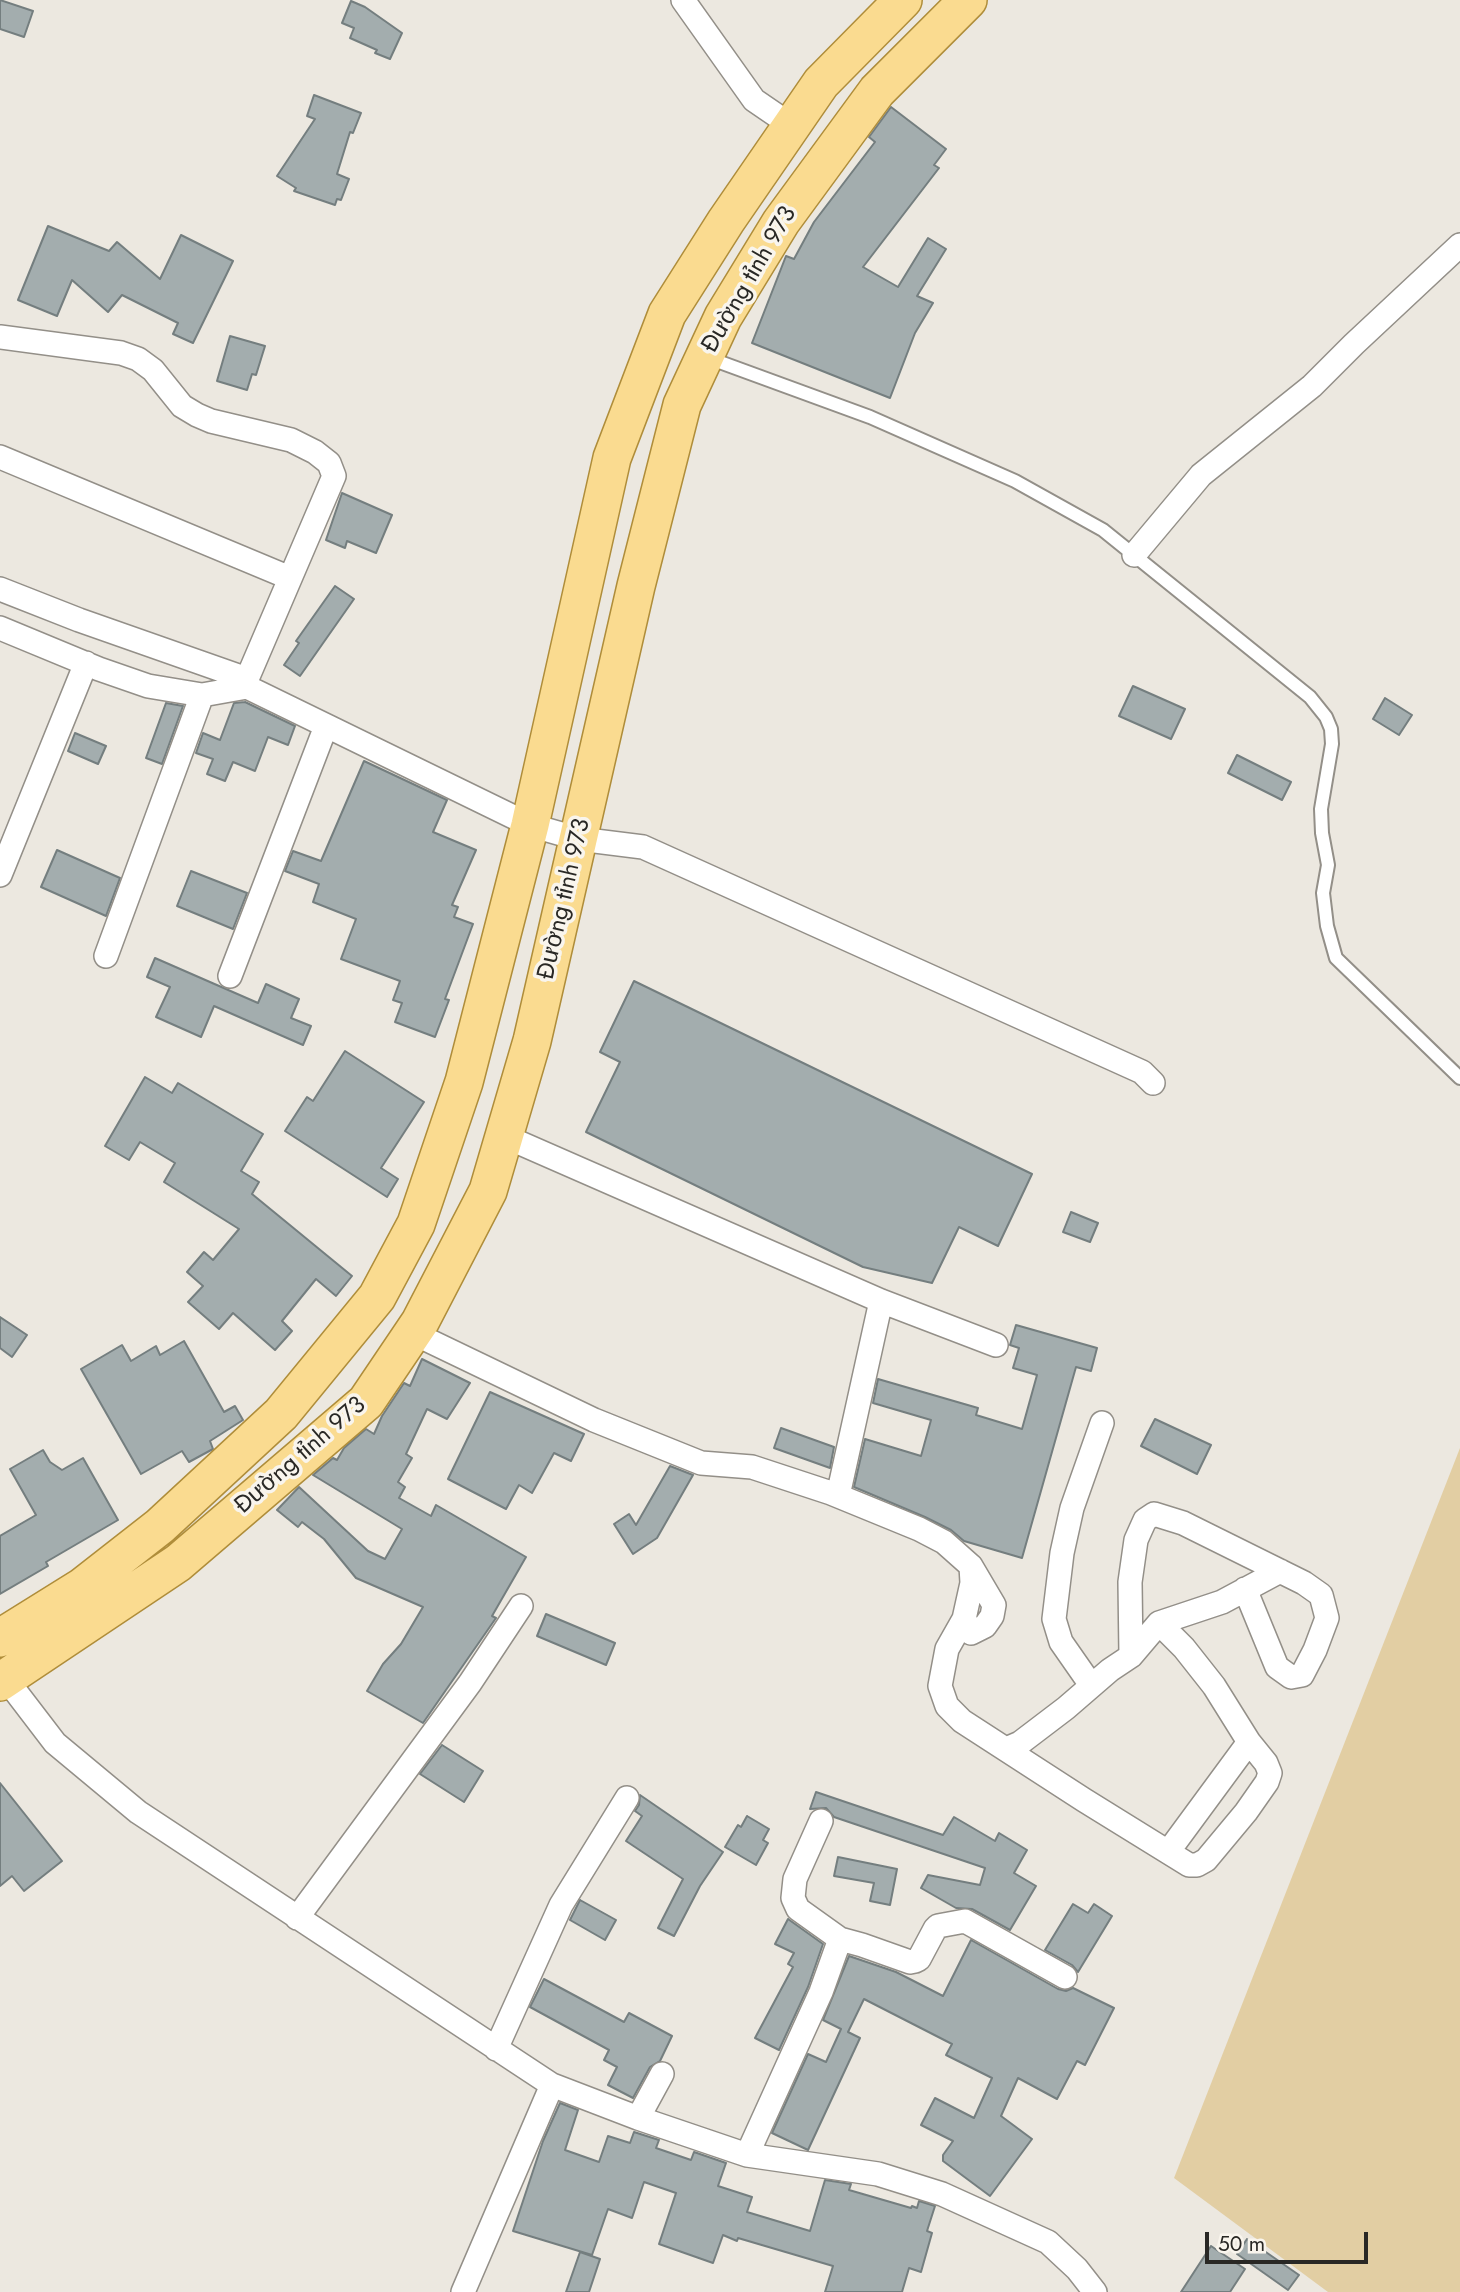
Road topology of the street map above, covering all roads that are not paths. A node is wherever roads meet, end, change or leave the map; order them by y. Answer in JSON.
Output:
{"nodes":[{"id":1,"x":683,"y":0,"type":"edge"},
{"id":2,"x":903,"y":0,"type":"edge"},
{"id":3,"x":968,"y":0,"type":"edge"},
{"id":4,"x":792,"y":126,"type":"junction"},
{"id":5,"x":1460,"y":245,"type":"edge"},
{"id":6,"x":0,"y":337,"type":"edge"},
{"id":7,"x":705,"y":357,"type":"junction"},
{"id":8,"x":0,"y":457,"type":"edge"},
{"id":9,"x":1134,"y":555,"type":"junction"},
{"id":10,"x":290,"y":578,"type":"junction"},
{"id":11,"x":0,"y":589,"type":"edge"},
{"id":12,"x":0,"y":628,"type":"edge"},
{"id":13,"x":86,"y":663,"type":"junction"},
{"id":14,"x":247,"y":683,"type":"junction"},
{"id":15,"x":202,"y":695,"type":"junction"},
{"id":16,"x":326,"y":726,"type":"junction"},
{"id":17,"x":530,"y":825,"type":"junction"},
{"id":18,"x":579,"y":838,"type":"junction"},
{"id":19,"x":0,"y":875,"type":"edge"},
{"id":20,"x":106,"y":956,"type":"dead end"},
{"id":21,"x":230,"y":976,"type":"dead end"},
{"id":22,"x":1460,"y":1078,"type":"edge"},
{"id":23,"x":1153,"y":1083,"type":"dead end"},
{"id":24,"x":504,"y":1136,"type":"junction"},
{"id":25,"x":881,"y":1301,"type":"junction"},
{"id":26,"x":413,"y":1333,"type":"junction"},
{"id":27,"x":996,"y":1345,"type":"dead end"},
{"id":28,"x":1102,"y":1423,"type":"dead end"},
{"id":29,"x":839,"y":1491,"type":"dead end"},
{"id":30,"x":1280,"y":1571,"type":"junction"},
{"id":31,"x":1245,"y":1589,"type":"junction"},
{"id":32,"x":521,"y":1606,"type":"dead end"},
{"id":33,"x":1159,"y":1623,"type":"junction"},
{"id":34,"x":8,"y":1633,"type":"edge"},
{"id":35,"x":1131,"y":1656,"type":"junction"},
{"id":36,"x":13,"y":1674,"type":"edge"},
{"id":37,"x":1091,"y":1685,"type":"junction"},
{"id":38,"x":1249,"y":1742,"type":"junction"},
{"id":39,"x":1006,"y":1749,"type":"junction"},
{"id":40,"x":627,"y":1798,"type":"dead end"},
{"id":41,"x":821,"y":1821,"type":"dead end"},
{"id":42,"x":1168,"y":1852,"type":"junction"},
{"id":43,"x":297,"y":1918,"type":"junction"},
{"id":44,"x":840,"y":1939,"type":"junction"},
{"id":45,"x":1065,"y":1977,"type":"dead end"},
{"id":46,"x":496,"y":2049,"type":"junction"},
{"id":47,"x":662,"y":2074,"type":"dead end"},
{"id":48,"x":551,"y":2085,"type":"junction"},
{"id":49,"x":638,"y":2118,"type":"junction"},
{"id":50,"x":747,"y":2155,"type":"junction"},
{"id":51,"x":463,"y":2292,"type":"edge"},
{"id":52,"x":1095,"y":2292,"type":"edge"}],
"edges":[{"from":1,"to":4,"type":"street"},
{"from":2,"to":4,"type":"main road","name":"Đường tỉnh 973"},
{"from":3,"to":7,"type":"main road","name":"Đường tỉnh 973"},
{"from":4,"to":17,"type":"main road","name":"Đường tỉnh 973"},
{"from":5,"to":9,"type":"street"},
{"from":6,"to":10,"type":"street"},
{"from":7,"to":9,"type":"lane"},
{"from":7,"to":18,"type":"main road","name":"Đường tỉnh 973"},
{"from":8,"to":10,"type":"street"},
{"from":9,"to":22,"type":"lane"},
{"from":10,"to":14,"type":"street"},
{"from":11,"to":14,"type":"street"},
{"from":12,"to":13,"type":"street"},
{"from":13,"to":15,"type":"street"},
{"from":13,"to":19,"type":"street"},
{"from":14,"to":15,"type":"street"},
{"from":14,"to":16,"type":"street"},
{"from":15,"to":20,"type":"street"},
{"from":16,"to":17,"type":"street"},
{"from":16,"to":21,"type":"street"},
{"from":17,"to":18,"type":"street"},
{"from":17,"to":34,"type":"main road","name":"Đường tỉnh 973"},
{"from":18,"to":23,"type":"street"},
{"from":18,"to":24,"type":"main road","name":"Đường tỉnh 973"},
{"from":24,"to":25,"type":"street"},
{"from":24,"to":26,"type":"main road","name":"Đường tỉnh 973"},
{"from":25,"to":27,"type":"street"},
{"from":25,"to":29,"type":"street"},
{"from":26,"to":36,"type":"main road","name":"Đường tỉnh 973"},
{"from":26,"to":39,"type":"street"},
{"from":28,"to":37,"type":"street"},
{"from":30,"to":31,"type":"street"},
{"from":30,"to":31,"type":"street"},
{"from":30,"to":35,"type":"street"},
{"from":31,"to":33,"type":"street"},
{"from":32,"to":43,"type":"street"},
{"from":33,"to":35,"type":"street"},
{"from":33,"to":38,"type":"street"},
{"from":34,"to":36,"type":"main road"},
{"from":35,"to":37,"type":"street"},
{"from":36,"to":43,"type":"street"},
{"from":37,"to":39,"type":"street"},
{"from":38,"to":42,"type":"street"},
{"from":38,"to":42,"type":"street"},
{"from":39,"to":42,"type":"street"},
{"from":40,"to":46,"type":"street"},
{"from":41,"to":44,"type":"street"},
{"from":43,"to":46,"type":"street"},
{"from":44,"to":45,"type":"street"},
{"from":44,"to":50,"type":"street"},
{"from":46,"to":48,"type":"street"},
{"from":47,"to":49,"type":"street"},
{"from":48,"to":49,"type":"street"},
{"from":48,"to":51,"type":"street"},
{"from":49,"to":50,"type":"street"},
{"from":50,"to":52,"type":"street"}]}
